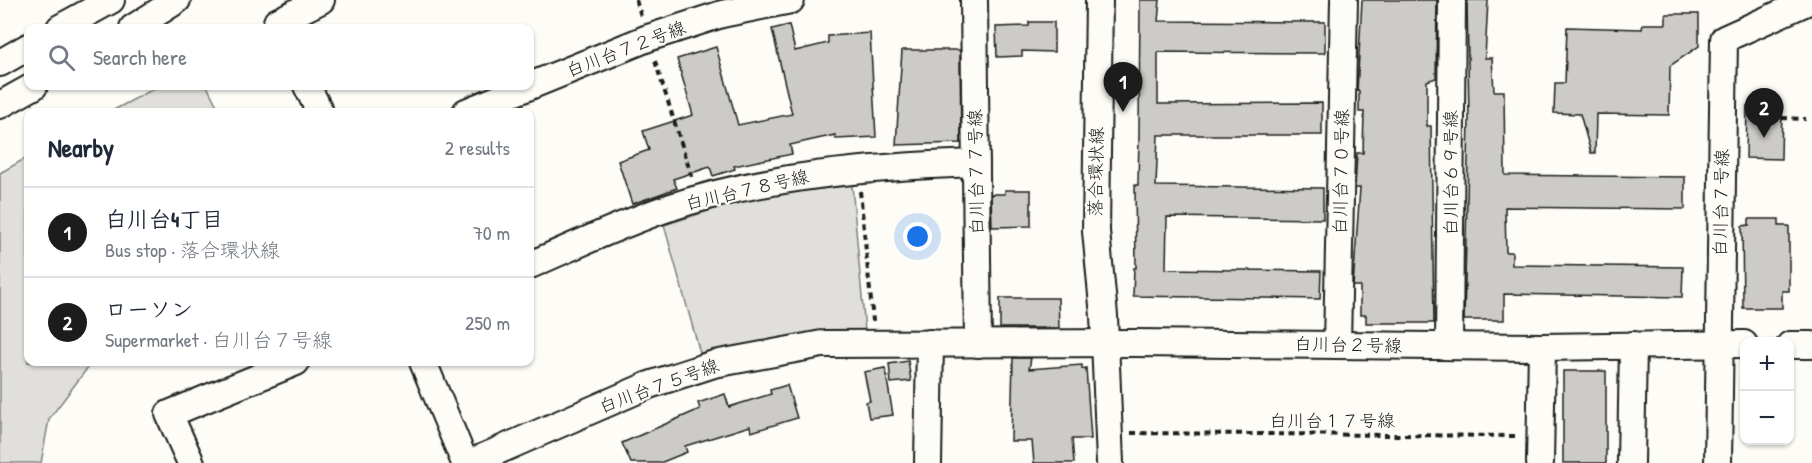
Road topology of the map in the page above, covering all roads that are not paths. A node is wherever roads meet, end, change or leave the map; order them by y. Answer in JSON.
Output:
{"nodes":[{"id":1,"x":111,"y":0,"type":"edge"},
{"id":2,"x":177,"y":0,"type":"edge"},
{"id":3,"x":791,"y":0,"type":"edge"},
{"id":4,"x":974,"y":0,"type":"edge"},
{"id":5,"x":1099,"y":0,"type":"edge"},
{"id":6,"x":1344,"y":0,"type":"edge"},
{"id":7,"x":1452,"y":0,"type":"edge"},
{"id":8,"x":1811,"y":0,"type":"edge"},
{"id":9,"x":315,"y":3,"type":"edge"},
{"id":10,"x":67,"y":24,"type":"edge"},
{"id":11,"x":139,"y":24,"type":"edge"},
{"id":12,"x":278,"y":24,"type":"edge"},
{"id":13,"x":24,"y":49,"type":"edge"},
{"id":14,"x":0,"y":63,"type":"edge"},
{"id":15,"x":534,"y":84,"type":"edge"},
{"id":16,"x":27,"y":90,"type":"edge"},
{"id":17,"x":309,"y":90,"type":"edge"},
{"id":18,"x":520,"y":90,"type":"edge"},
{"id":19,"x":0,"y":105,"type":"edge"},
{"id":20,"x":318,"y":108,"type":"edge"},
{"id":21,"x":476,"y":108,"type":"edge"},
{"id":22,"x":976,"y":163,"type":"junction"},
{"id":23,"x":534,"y":263,"type":"edge"},
{"id":24,"x":930,"y":343,"type":"junction"},
{"id":25,"x":1719,"y":343,"type":"junction"},
{"id":26,"x":978,"y":344,"type":"junction"},
{"id":27,"x":1104,"y":344,"type":"junction"},
{"id":28,"x":1740,"y":344,"type":"edge"},
{"id":29,"x":1337,"y":345,"type":"junction"},
{"id":30,"x":1633,"y":345,"type":"junction"},
{"id":31,"x":1794,"y":345,"type":"edge"},
{"id":32,"x":1812,"y":345,"type":"edge"},
{"id":33,"x":1449,"y":346,"type":"junction"},
{"id":34,"x":1542,"y":347,"type":"junction"},
{"id":35,"x":286,"y":366,"type":"edge"},
{"id":36,"x":425,"y":366,"type":"edge"},
{"id":37,"x":191,"y":463,"type":"edge"},
{"id":38,"x":468,"y":463,"type":"edge"},
{"id":39,"x":928,"y":463,"type":"edge"},
{"id":40,"x":1110,"y":463,"type":"edge"},
{"id":41,"x":1540,"y":463,"type":"edge"},
{"id":42,"x":1631,"y":463,"type":"edge"},
{"id":43,"x":1718,"y":463,"type":"edge"}],
"edges":[{"from":1,"to":10,"type":"street"},
{"from":2,"to":11,"type":"street"},
{"from":3,"to":15,"type":"street","name":"白川台７２号線"},
{"from":4,"to":22,"type":"street","name":"白川台７７号線"},
{"from":5,"to":27,"type":"street","name":"落合環状線"},
{"from":6,"to":29,"type":"street","name":"白川台７０号線"},
{"from":7,"to":33,"type":"street","name":"白川台６９号線"},
{"from":8,"to":25,"type":"street","name":"白川台７号線"},
{"from":9,"to":12,"type":"street"},
{"from":13,"to":14,"type":"street"},
{"from":16,"to":19,"type":"street"},
{"from":17,"to":20,"type":"street"},
{"from":18,"to":21,"type":"street","name":"白川台７２号線"},
{"from":22,"to":23,"type":"street","name":"白川台７８号線"},
{"from":22,"to":26,"type":"street","name":"白川台７７号線"},
{"from":24,"to":26,"type":"street","name":"白川台７５号線"},
{"from":24,"to":38,"type":"street","name":"白川台７５号線"},
{"from":24,"to":39,"type":"street"},
{"from":25,"to":28,"type":"street","name":"白川台２号線"},
{"from":25,"to":30,"type":"street","name":"白川台２号線"},
{"from":25,"to":43,"type":"street","name":"白川台７号線"},
{"from":26,"to":27,"type":"street","name":"白川台２号線"},
{"from":27,"to":29,"type":"street","name":"白川台２号線"},
{"from":27,"to":40,"type":"street","name":"落合環状線"},
{"from":29,"to":33,"type":"street","name":"白川台２号線"},
{"from":30,"to":34,"type":"street","name":"白川台２号線"},
{"from":30,"to":42,"type":"street"},
{"from":31,"to":32,"type":"street"},
{"from":33,"to":34,"type":"street","name":"白川台２号線"},
{"from":34,"to":41,"type":"street"},
{"from":35,"to":37,"type":"street"},
{"from":36,"to":38,"type":"street"}]}
